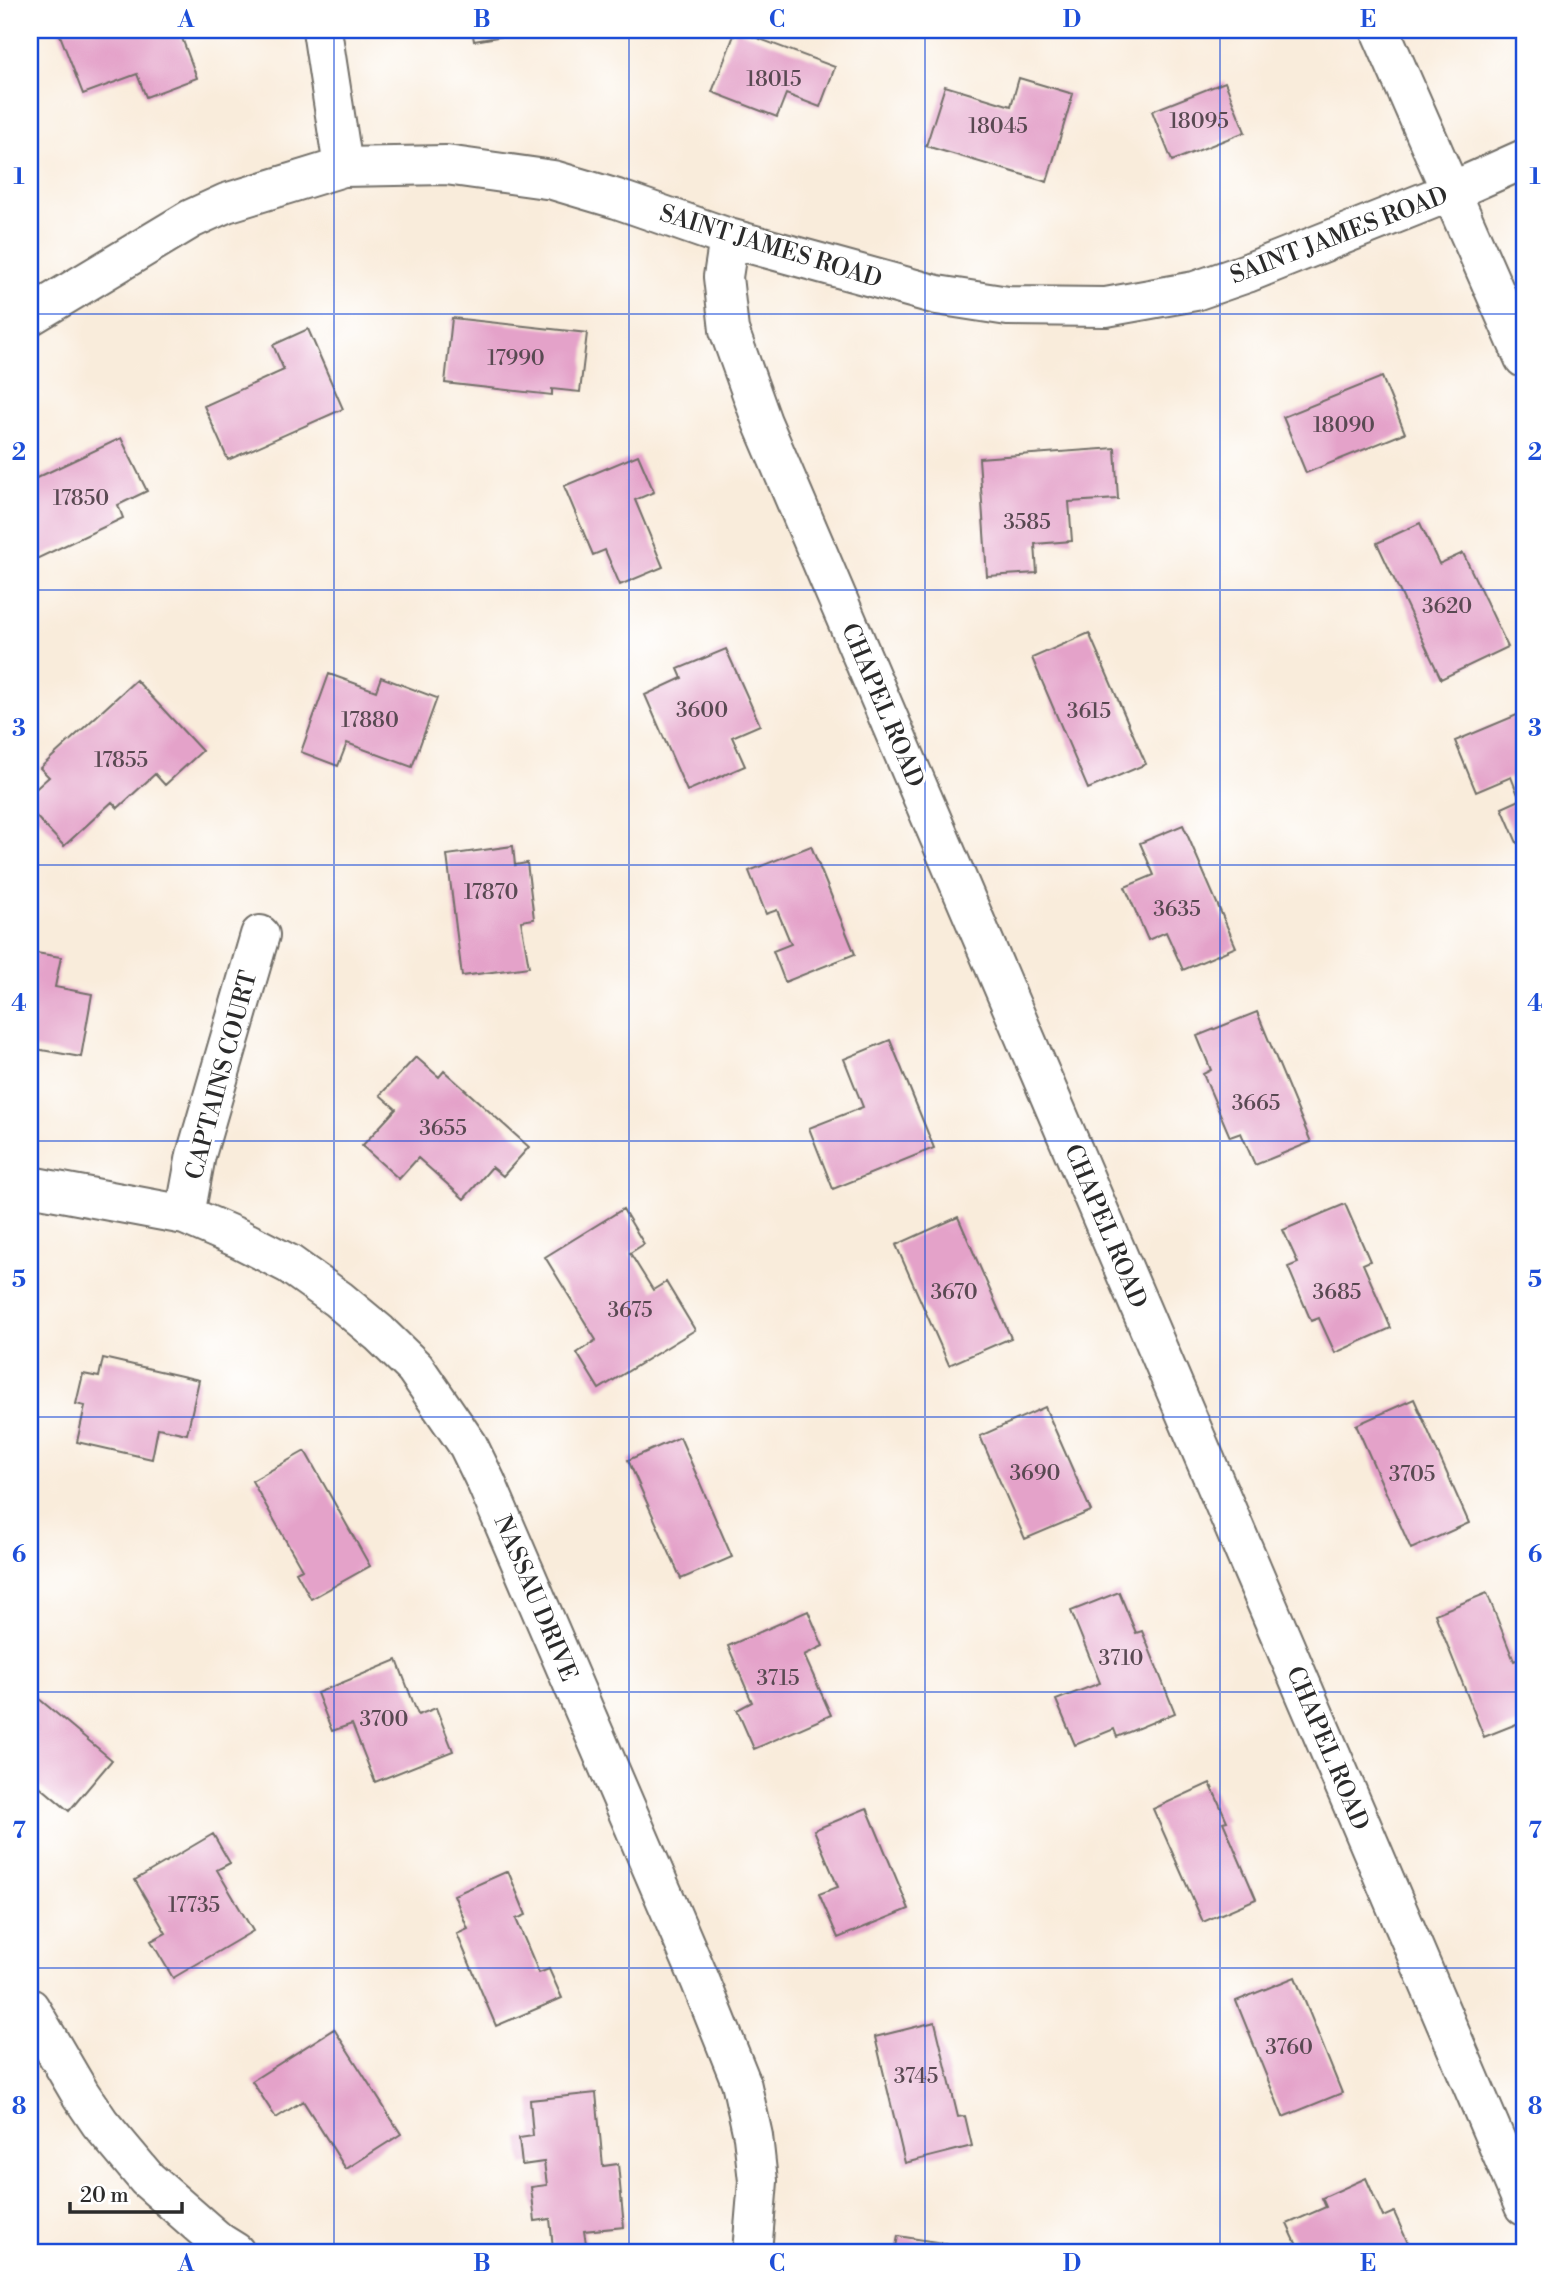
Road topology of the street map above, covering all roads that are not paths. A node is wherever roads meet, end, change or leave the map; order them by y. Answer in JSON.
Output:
{"nodes":[{"id":1,"x":322,"y":30,"type":"edge"},
{"id":2,"x":1380,"y":30,"type":"edge"},
{"id":3,"x":1524,"y":159,"type":"edge"},
{"id":4,"x":344,"y":167,"type":"junction"},
{"id":5,"x":1450,"y":192,"type":"junction"},
{"id":6,"x":729,"y":237,"type":"junction"},
{"id":7,"x":30,"y":316,"type":"edge"},
{"id":8,"x":1524,"y":358,"type":"edge"},
{"id":9,"x":260,"y":935,"type":"dead end"},
{"id":10,"x":30,"y":1186,"type":"edge"},
{"id":11,"x":185,"y":1215,"type":"junction"},
{"id":12,"x":30,"y":2008,"type":"edge"},
{"id":13,"x":1524,"y":2206,"type":"edge"},
{"id":14,"x":236,"y":2252,"type":"edge"},
{"id":15,"x":752,"y":2252,"type":"edge"}],
"edges":[{"from":1,"to":4,"type":"street"},
{"from":2,"to":5,"type":"street"},
{"from":3,"to":5,"type":"street","name":"SAINT JAMES ROAD"},
{"from":4,"to":6,"type":"street","name":"SAINT JAMES ROAD"},
{"from":4,"to":7,"type":"street","name":"SAINT JAMES ROAD"},
{"from":5,"to":6,"type":"street","name":"SAINT JAMES ROAD"},
{"from":5,"to":8,"type":"street"},
{"from":6,"to":13,"type":"street","name":"CHAPEL ROAD"},
{"from":9,"to":11,"type":"street","name":"CAPTAINS COURT"},
{"from":10,"to":11,"type":"street","name":"NASSAU DRIVE"},
{"from":11,"to":15,"type":"street","name":"NASSAU DRIVE"},
{"from":12,"to":14,"type":"street"}]}
